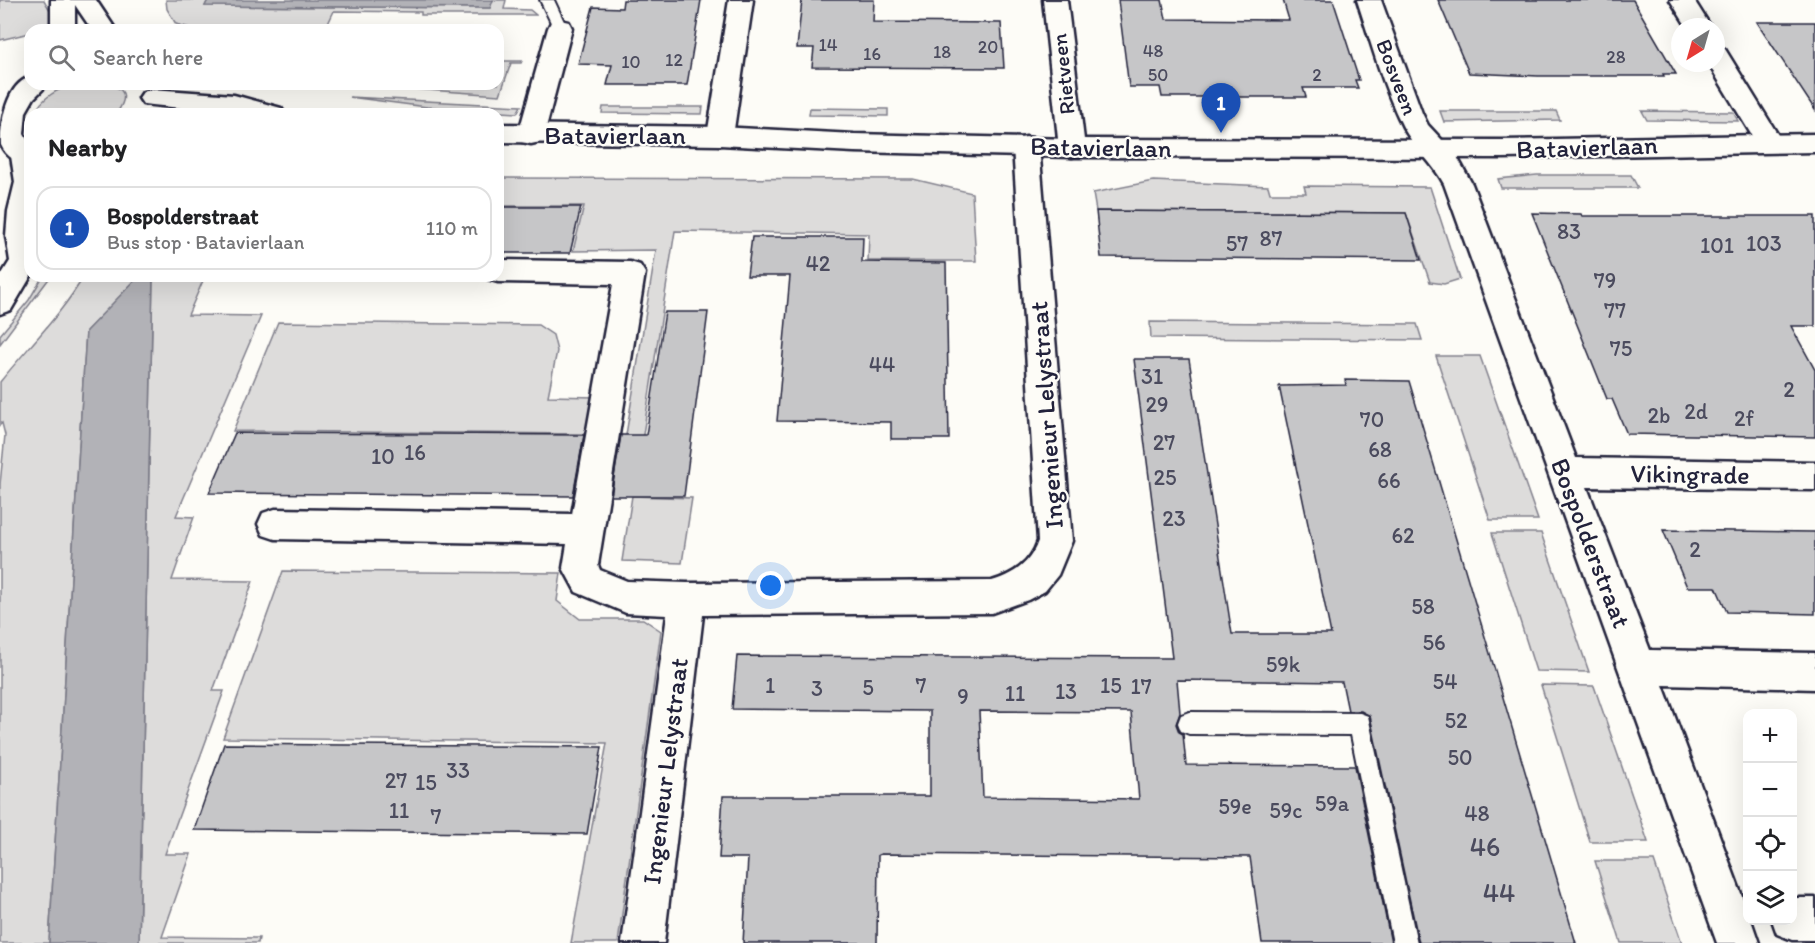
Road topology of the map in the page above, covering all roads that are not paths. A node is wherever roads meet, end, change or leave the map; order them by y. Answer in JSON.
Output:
{"nodes":[{"id":1,"x":63,"y":0,"type":"edge"},
{"id":2,"x":84,"y":0,"type":"edge"},
{"id":3,"x":547,"y":0,"type":"edge"},
{"id":4,"x":741,"y":0,"type":"edge"},
{"id":5,"x":1055,"y":0,"type":"edge"},
{"id":6,"x":1369,"y":0,"type":"edge"},
{"id":7,"x":1682,"y":0,"type":"edge"},
{"id":8,"x":1693,"y":18,"type":"edge"},
{"id":9,"x":63,"y":24,"type":"edge"},
{"id":10,"x":101,"y":24,"type":"edge"},
{"id":11,"x":560,"y":28,"type":"joint"},
{"id":12,"x":1725,"y":70,"type":"edge"},
{"id":13,"x":26,"y":90,"type":"edge"},
{"id":14,"x":150,"y":99,"type":"edge"},
{"id":15,"x":6,"y":104,"type":"edge"},
{"id":16,"x":249,"y":108,"type":"edge"},
{"id":17,"x":504,"y":133,"type":"edge"},
{"id":18,"x":531,"y":135,"type":"junction"},
{"id":19,"x":720,"y":136,"type":"junction"},
{"id":20,"x":1769,"y":142,"type":"junction"},
{"id":21,"x":1815,"y":142,"type":"edge"},
{"id":22,"x":1026,"y":146,"type":"junction"},
{"id":23,"x":1072,"y":148,"type":"junction"},
{"id":24,"x":1434,"y":148,"type":"junction"},
{"id":25,"x":15,"y":149,"type":"edge"},
{"id":26,"x":24,"y":170,"type":"edge"},
{"id":27,"x":24,"y":203,"type":"edge"},
{"id":28,"x":24,"y":248,"type":"edge"},
{"id":29,"x":24,"y":262,"type":"edge"},
{"id":30,"x":504,"y":271,"type":"edge"},
{"id":31,"x":0,"y":302,"type":"edge"},
{"id":32,"x":1564,"y":472,"type":"junction"},
{"id":33,"x":1815,"y":476,"type":"edge"},
{"id":34,"x":275,"y":524,"type":"dead end"},
{"id":35,"x":585,"y":529,"type":"junction"},
{"id":36,"x":687,"y":599,"type":"junction"},
{"id":37,"x":1638,"y":667,"type":"junction"},
{"id":38,"x":1815,"y":671,"type":"edge"},
{"id":39,"x":1190,"y":723,"type":"dead end"},
{"id":40,"x":1797,"y":919,"type":"edge"},
{"id":41,"x":1815,"y":920,"type":"edge"},
{"id":42,"x":1738,"y":926,"type":"edge"},
{"id":43,"x":643,"y":943,"type":"edge"},
{"id":44,"x":1406,"y":943,"type":"edge"}],
"edges":[{"from":1,"to":9,"type":"street"},
{"from":2,"to":10,"type":"street"},
{"from":3,"to":11,"type":"lane","name":"Batavierlaan"},
{"from":4,"to":19,"type":"street"},
{"from":5,"to":23,"type":"street","name":"Rietveen"},
{"from":6,"to":24,"type":"street","name":"Bosveen"},
{"from":7,"to":8,"type":"street"},
{"from":11,"to":18,"type":"street","name":"Batavierlaan"},
{"from":12,"to":20,"type":"street"},
{"from":13,"to":15,"type":"street"},
{"from":14,"to":16,"type":"street"},
{"from":15,"to":25,"type":"street"},
{"from":17,"to":18,"type":"street","name":"Batavierlaan"},
{"from":18,"to":19,"type":"street","name":"Batavierlaan"},
{"from":19,"to":22,"type":"street","name":"Batavierlaan"},
{"from":20,"to":21,"type":"street","name":"Batavierlaan"},
{"from":20,"to":24,"type":"street","name":"Batavierlaan"},
{"from":22,"to":23,"type":"street","name":"Batavierlaan"},
{"from":22,"to":36,"type":"street","name":"Ingenieur Lelystraat"},
{"from":23,"to":24,"type":"street","name":"Batavierlaan"},
{"from":24,"to":32,"type":"street","name":"Bospolderstraat"},
{"from":25,"to":26,"type":"street"},
{"from":27,"to":28,"type":"street"},
{"from":29,"to":31,"type":"street"},
{"from":30,"to":35,"type":"street","name":"Ingenieur Lelystraat"},
{"from":32,"to":33,"type":"street","name":"Vikingrade"},
{"from":32,"to":37,"type":"street","name":"Bospolderstraat"},
{"from":34,"to":35,"type":"street"},
{"from":35,"to":36,"type":"street","name":"Ingenieur Lelystraat"},
{"from":36,"to":43,"type":"street","name":"Ingenieur Lelystraat"},
{"from":37,"to":38,"type":"street"},
{"from":37,"to":42,"type":"street","name":"Bospolderstraat"},
{"from":39,"to":44,"type":"lane"},
{"from":40,"to":41,"type":"street"}]}
